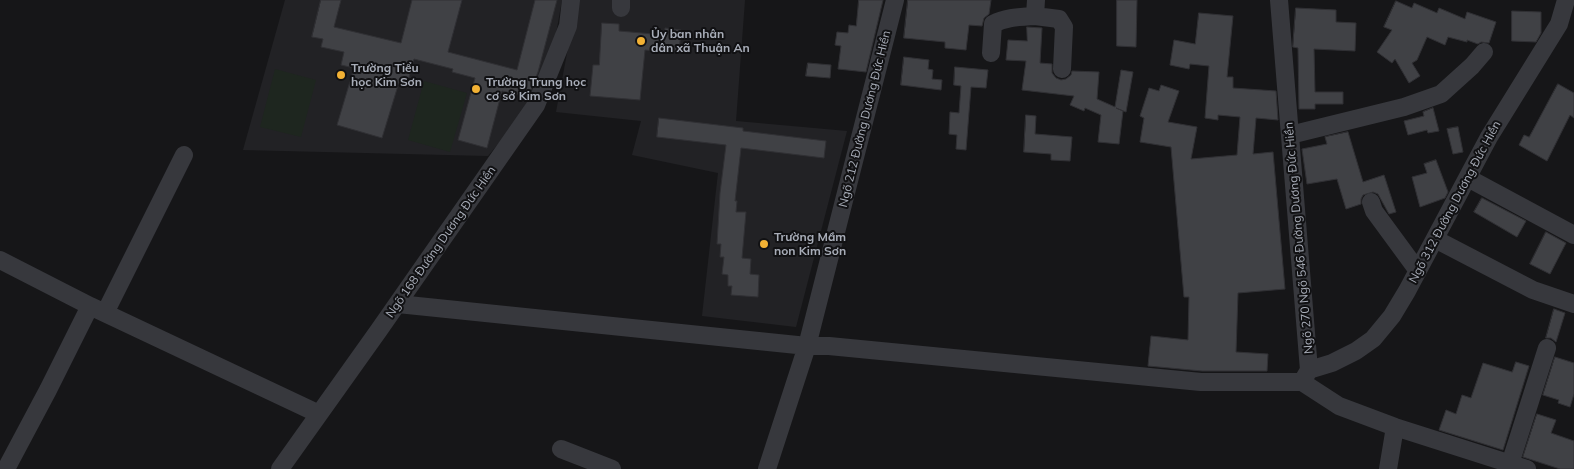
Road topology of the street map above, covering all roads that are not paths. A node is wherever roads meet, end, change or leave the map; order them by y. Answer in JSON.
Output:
{"nodes":[{"id":1,"x":572,"y":0,"type":"edge"},
{"id":2,"x":895,"y":0,"type":"edge"},
{"id":3,"x":1279,"y":0,"type":"edge"},
{"id":4,"x":1566,"y":0,"type":"edge"},
{"id":5,"x":1036,"y":8,"type":"edge"},
{"id":6,"x":1484,"y":52,"type":"dead end"},
{"id":7,"x":991,"y":53,"type":"dead end"},
{"id":8,"x":1062,"y":69,"type":"dead end"},
{"id":9,"x":1290,"y":135,"type":"junction"},
{"id":10,"x":184,"y":156,"type":"dead end"},
{"id":11,"x":1468,"y":178,"type":"junction"},
{"id":12,"x":1371,"y":202,"type":"dead end"},
{"id":13,"x":1574,"y":235,"type":"edge"},
{"id":14,"x":1435,"y":239,"type":"junction"},
{"id":15,"x":0,"y":260,"type":"edge"},
{"id":16,"x":1418,"y":271,"type":"junction"},
{"id":17,"x":398,"y":304,"type":"junction"},
{"id":18,"x":1574,"y":304,"type":"edge"},
{"id":19,"x":97,"y":309,"type":"junction"},
{"id":20,"x":807,"y":346,"type":"junction"},
{"id":21,"x":1547,"y":348,"type":"dead end"},
{"id":22,"x":1306,"y":376,"type":"junction"},
{"id":23,"x":320,"y":414,"type":"junction"},
{"id":24,"x":1395,"y":427,"type":"junction"},
{"id":25,"x":561,"y":449,"type":"dead end"},
{"id":26,"x":1518,"y":466,"type":"edge"},
{"id":27,"x":6,"y":469,"type":"edge"},
{"id":28,"x":280,"y":469,"type":"edge"},
{"id":29,"x":612,"y":469,"type":"edge"},
{"id":30,"x":767,"y":469,"type":"edge"},
{"id":31,"x":1388,"y":469,"type":"edge"}],
"edges":[{"from":1,"to":17,"type":"street","name":"Ngõ 168 Đường Dương Đức Hiền"},
{"from":2,"to":20,"type":"street","name":"Ngõ 212 Đường Dương Đức Hiền"},
{"from":3,"to":9,"type":"street","name":"Ngõ 270 Ngõ 546 Đường Dương Đức Hiền"},
{"from":4,"to":11,"type":"street","name":"Ngõ 312 Đường Dương Đức Hiền"},
{"from":5,"to":7,"type":"street"},
{"from":5,"to":8,"type":"street"},
{"from":6,"to":9,"type":"street"},
{"from":9,"to":22,"type":"street","name":"Ngõ 270 Ngõ 546 Đường Dương Đức Hiền"},
{"from":10,"to":19,"type":"street"},
{"from":11,"to":13,"type":"street"},
{"from":11,"to":14,"type":"street","name":"Ngõ 312 Đường Dương Đức Hiền"},
{"from":12,"to":16,"type":"street"},
{"from":14,"to":16,"type":"street","name":"Ngõ 312 Đường Dương Đức Hiền"},
{"from":14,"to":18,"type":"street"},
{"from":15,"to":19,"type":"street"},
{"from":16,"to":22,"type":"street","name":"Ngõ 312 Đường Dương Đức Hiền"},
{"from":17,"to":20,"type":"street","name":"Ngõ 312 Đường Dương Đức Hiền"},
{"from":17,"to":23,"type":"street","name":"Ngõ 168 Đường Dương Đức Hiền"},
{"from":19,"to":23,"type":"street"},
{"from":19,"to":27,"type":"street"},
{"from":20,"to":22,"type":"street","name":"Ngõ 312 Đường Dương Đức Hiền"},
{"from":20,"to":30,"type":"street","name":"Ngõ 212 Đường Dương Đức Hiền"},
{"from":21,"to":26,"type":"street"},
{"from":22,"to":24,"type":"street"},
{"from":23,"to":28,"type":"street","name":"Ngõ 168 Đường Dương Đức Hiền"},
{"from":24,"to":26,"type":"street"},
{"from":24,"to":31,"type":"street"},
{"from":25,"to":29,"type":"street"}]}
